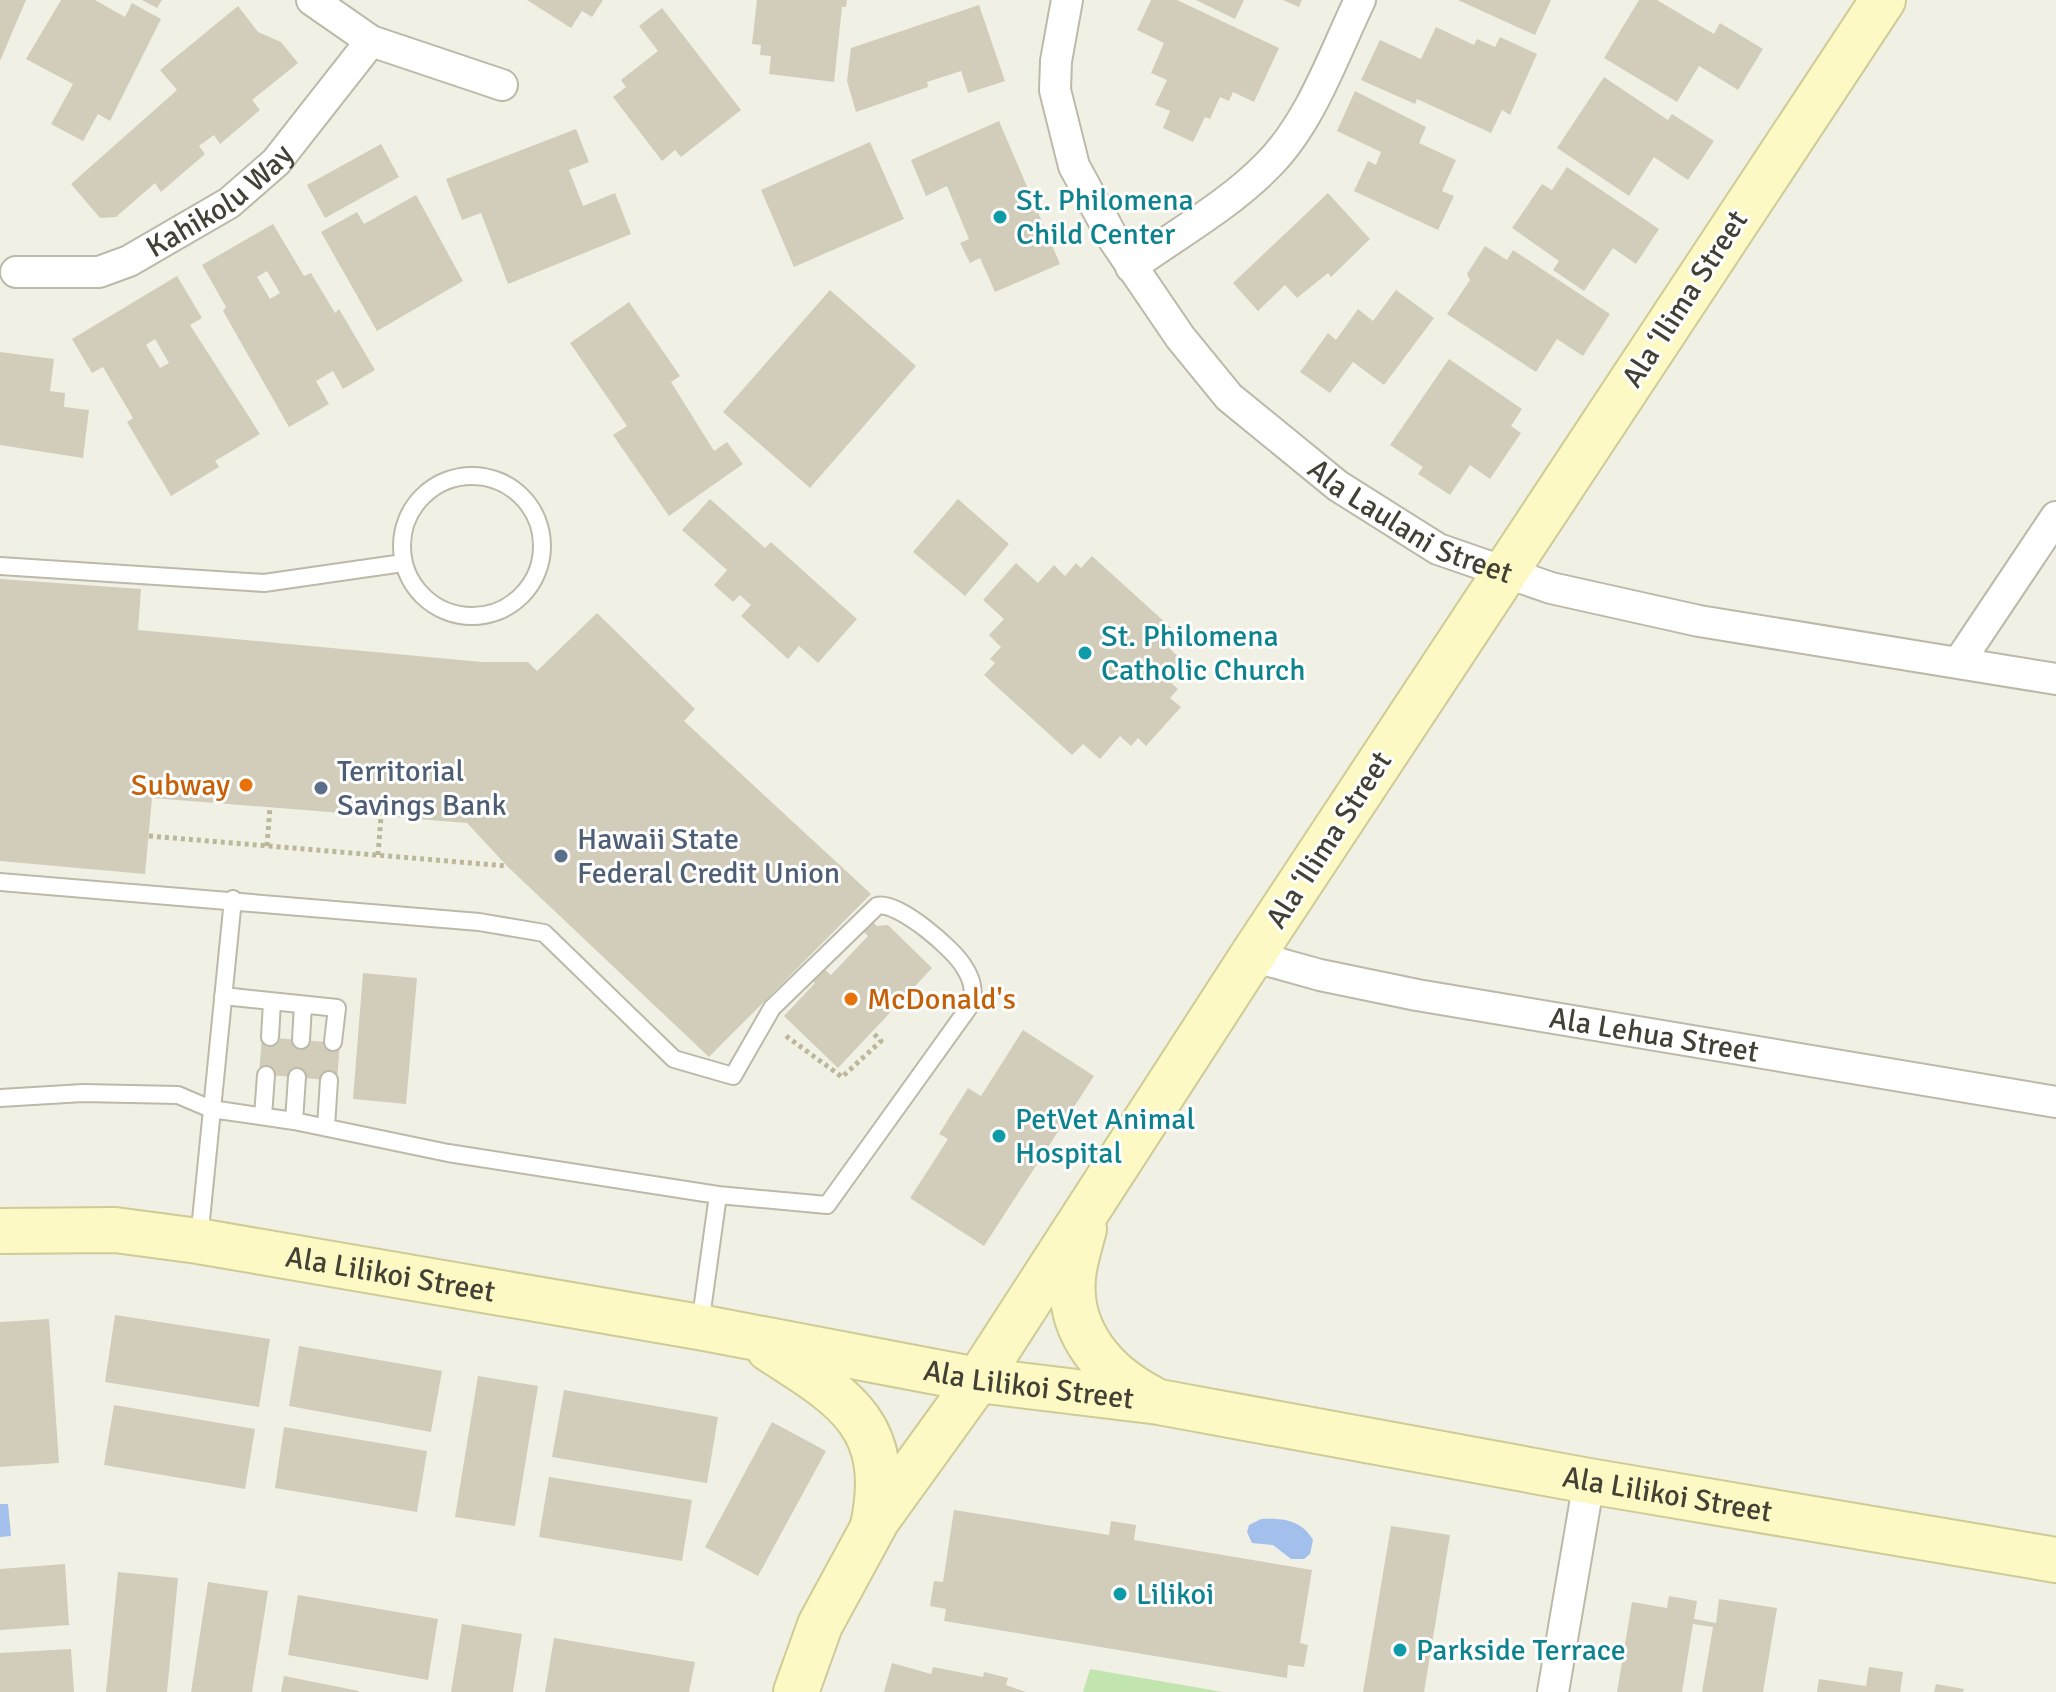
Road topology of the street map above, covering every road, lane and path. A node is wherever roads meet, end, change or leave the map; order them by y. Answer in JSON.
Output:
{"nodes":[{"id":1,"x":312,"y":0,"type":"edge"},
{"id":2,"x":1067,"y":0,"type":"edge"},
{"id":3,"x":1360,"y":0,"type":"edge"},
{"id":4,"x":1883,"y":0,"type":"edge"},
{"id":5,"x":371,"y":41,"type":"junction"},
{"id":6,"x":502,"y":85,"type":"dead end"},
{"id":7,"x":1131,"y":267,"type":"junction"},
{"id":8,"x":16,"y":272,"type":"dead end"},
{"id":9,"x":2056,"y":517,"type":"edge"},
{"id":10,"x":403,"y":563,"type":"junction"},
{"id":11,"x":0,"y":566,"type":"edge"},
{"id":12,"x":1503,"y":574,"type":"junction"},
{"id":13,"x":1959,"y":662,"type":"junction"},
{"id":14,"x":2056,"y":679,"type":"edge"},
{"id":15,"x":270,"y":807,"type":"dead end"},
{"id":16,"x":381,"y":816,"type":"dead end"},
{"id":17,"x":149,"y":836,"type":"dead end"},
{"id":18,"x":267,"y":846,"type":"junction"},
{"id":19,"x":378,"y":855,"type":"junction"},
{"id":20,"x":507,"y":866,"type":"dead end"},
{"id":21,"x":0,"y":882,"type":"edge"},
{"id":22,"x":233,"y":899,"type":"junction"},
{"id":23,"x":1252,"y":956,"type":"junction"},
{"id":24,"x":223,"y":996,"type":"junction"},
{"id":25,"x":272,"y":1002,"type":"junction"},
{"id":26,"x":303,"y":1005,"type":"junction"},
{"id":27,"x":872,"y":1032,"type":"dead end"},
{"id":28,"x":270,"y":1037,"type":"dead end"},
{"id":29,"x":301,"y":1040,"type":"dead end"},
{"id":30,"x":333,"y":1042,"type":"dead end"},
{"id":31,"x":750,"y":1048,"type":"junction"},
{"id":32,"x":266,"y":1075,"type":"dead end"},
{"id":33,"x":297,"y":1077,"type":"dead end"},
{"id":34,"x":329,"y":1080,"type":"dead end"},
{"id":35,"x":0,"y":1098,"type":"edge"},
{"id":36,"x":2056,"y":1102,"type":"edge"},
{"id":37,"x":211,"y":1109,"type":"junction"},
{"id":38,"x":263,"y":1116,"type":"junction"},
{"id":39,"x":294,"y":1121,"type":"junction"},
{"id":40,"x":326,"y":1127,"type":"junction"},
{"id":41,"x":718,"y":1195,"type":"junction"},
{"id":42,"x":1087,"y":1211,"type":"junction"},
{"id":43,"x":0,"y":1231,"type":"edge"},
{"id":44,"x":198,"y":1241,"type":"junction"},
{"id":45,"x":699,"y":1327,"type":"junction"},
{"id":46,"x":754,"y":1339,"type":"junction"},
{"id":47,"x":978,"y":1380,"type":"junction"},
{"id":48,"x":1159,"y":1402,"type":"junction"},
{"id":49,"x":1589,"y":1481,"type":"junction"},
{"id":50,"x":872,"y":1530,"type":"junction"},
{"id":51,"x":2056,"y":1560,"type":"edge"},
{"id":52,"x":796,"y":1692,"type":"edge"},
{"id":53,"x":1553,"y":1692,"type":"edge"}],
"edges":[{"from":1,"to":5,"type":"street"},
{"from":2,"to":7,"type":"street","name":"Ala Laulani Street"},
{"from":3,"to":7,"type":"street"},
{"from":4,"to":12,"type":"street","name":"Ala ʻIlima Street"},
{"from":5,"to":6,"type":"street"},
{"from":5,"to":8,"type":"street","name":"Kahikolu Way"},
{"from":7,"to":12,"type":"street","name":"Ala Laulani Street"},
{"from":9,"to":13,"type":"street"},
{"from":10,"to":10,"type":"lane"},
{"from":10,"to":11,"type":"lane"},
{"from":12,"to":13,"type":"street","name":"Ala Laulani Street"},
{"from":12,"to":23,"type":"street","name":"Ala ʻIlima Street"},
{"from":13,"to":14,"type":"street","name":"Ala Laulani Street"},
{"from":15,"to":18,"type":"path"},
{"from":16,"to":19,"type":"path"},
{"from":17,"to":18,"type":"path"},
{"from":18,"to":19,"type":"path"},
{"from":19,"to":20,"type":"path"},
{"from":21,"to":22,"type":"lane"},
{"from":22,"to":24,"type":"lane"},
{"from":22,"to":31,"type":"lane"},
{"from":23,"to":36,"type":"street","name":"Ala Lehua Street"},
{"from":23,"to":42,"type":"street","name":"Ala ʻIlima Street"},
{"from":24,"to":25,"type":"lane"},
{"from":24,"to":37,"type":"lane"},
{"from":25,"to":26,"type":"lane"},
{"from":25,"to":28,"type":"lane"},
{"from":26,"to":29,"type":"lane"},
{"from":26,"to":30,"type":"lane"},
{"from":27,"to":31,"type":"path"},
{"from":31,"to":41,"type":"lane"},
{"from":32,"to":38,"type":"lane"},
{"from":33,"to":39,"type":"lane"},
{"from":34,"to":40,"type":"lane"},
{"from":35,"to":37,"type":"lane"},
{"from":37,"to":38,"type":"lane"},
{"from":37,"to":44,"type":"lane"},
{"from":38,"to":39,"type":"lane"},
{"from":39,"to":40,"type":"lane"},
{"from":40,"to":41,"type":"lane"},
{"from":41,"to":45,"type":"lane"},
{"from":42,"to":47,"type":"street","name":"Ala ʻIlima Street"},
{"from":42,"to":48,"type":"street"},
{"from":43,"to":44,"type":"street","name":"Ala Lilikoi Street"},
{"from":44,"to":45,"type":"street","name":"Ala Lilikoi Street"},
{"from":45,"to":46,"type":"street","name":"Ala Lilikoi Street"},
{"from":46,"to":47,"type":"street","name":"Ala Lilikoi Street"},
{"from":46,"to":50,"type":"street"},
{"from":47,"to":48,"type":"street","name":"Ala Lilikoi Street"},
{"from":47,"to":50,"type":"street","name":"Ala ʻIlima Street"},
{"from":48,"to":49,"type":"street","name":"Ala Lilikoi Street"},
{"from":49,"to":51,"type":"street","name":"Ala Lilikoi Street"},
{"from":49,"to":53,"type":"street"},
{"from":50,"to":52,"type":"street","name":"Ala ʻIlima Street"}]}
